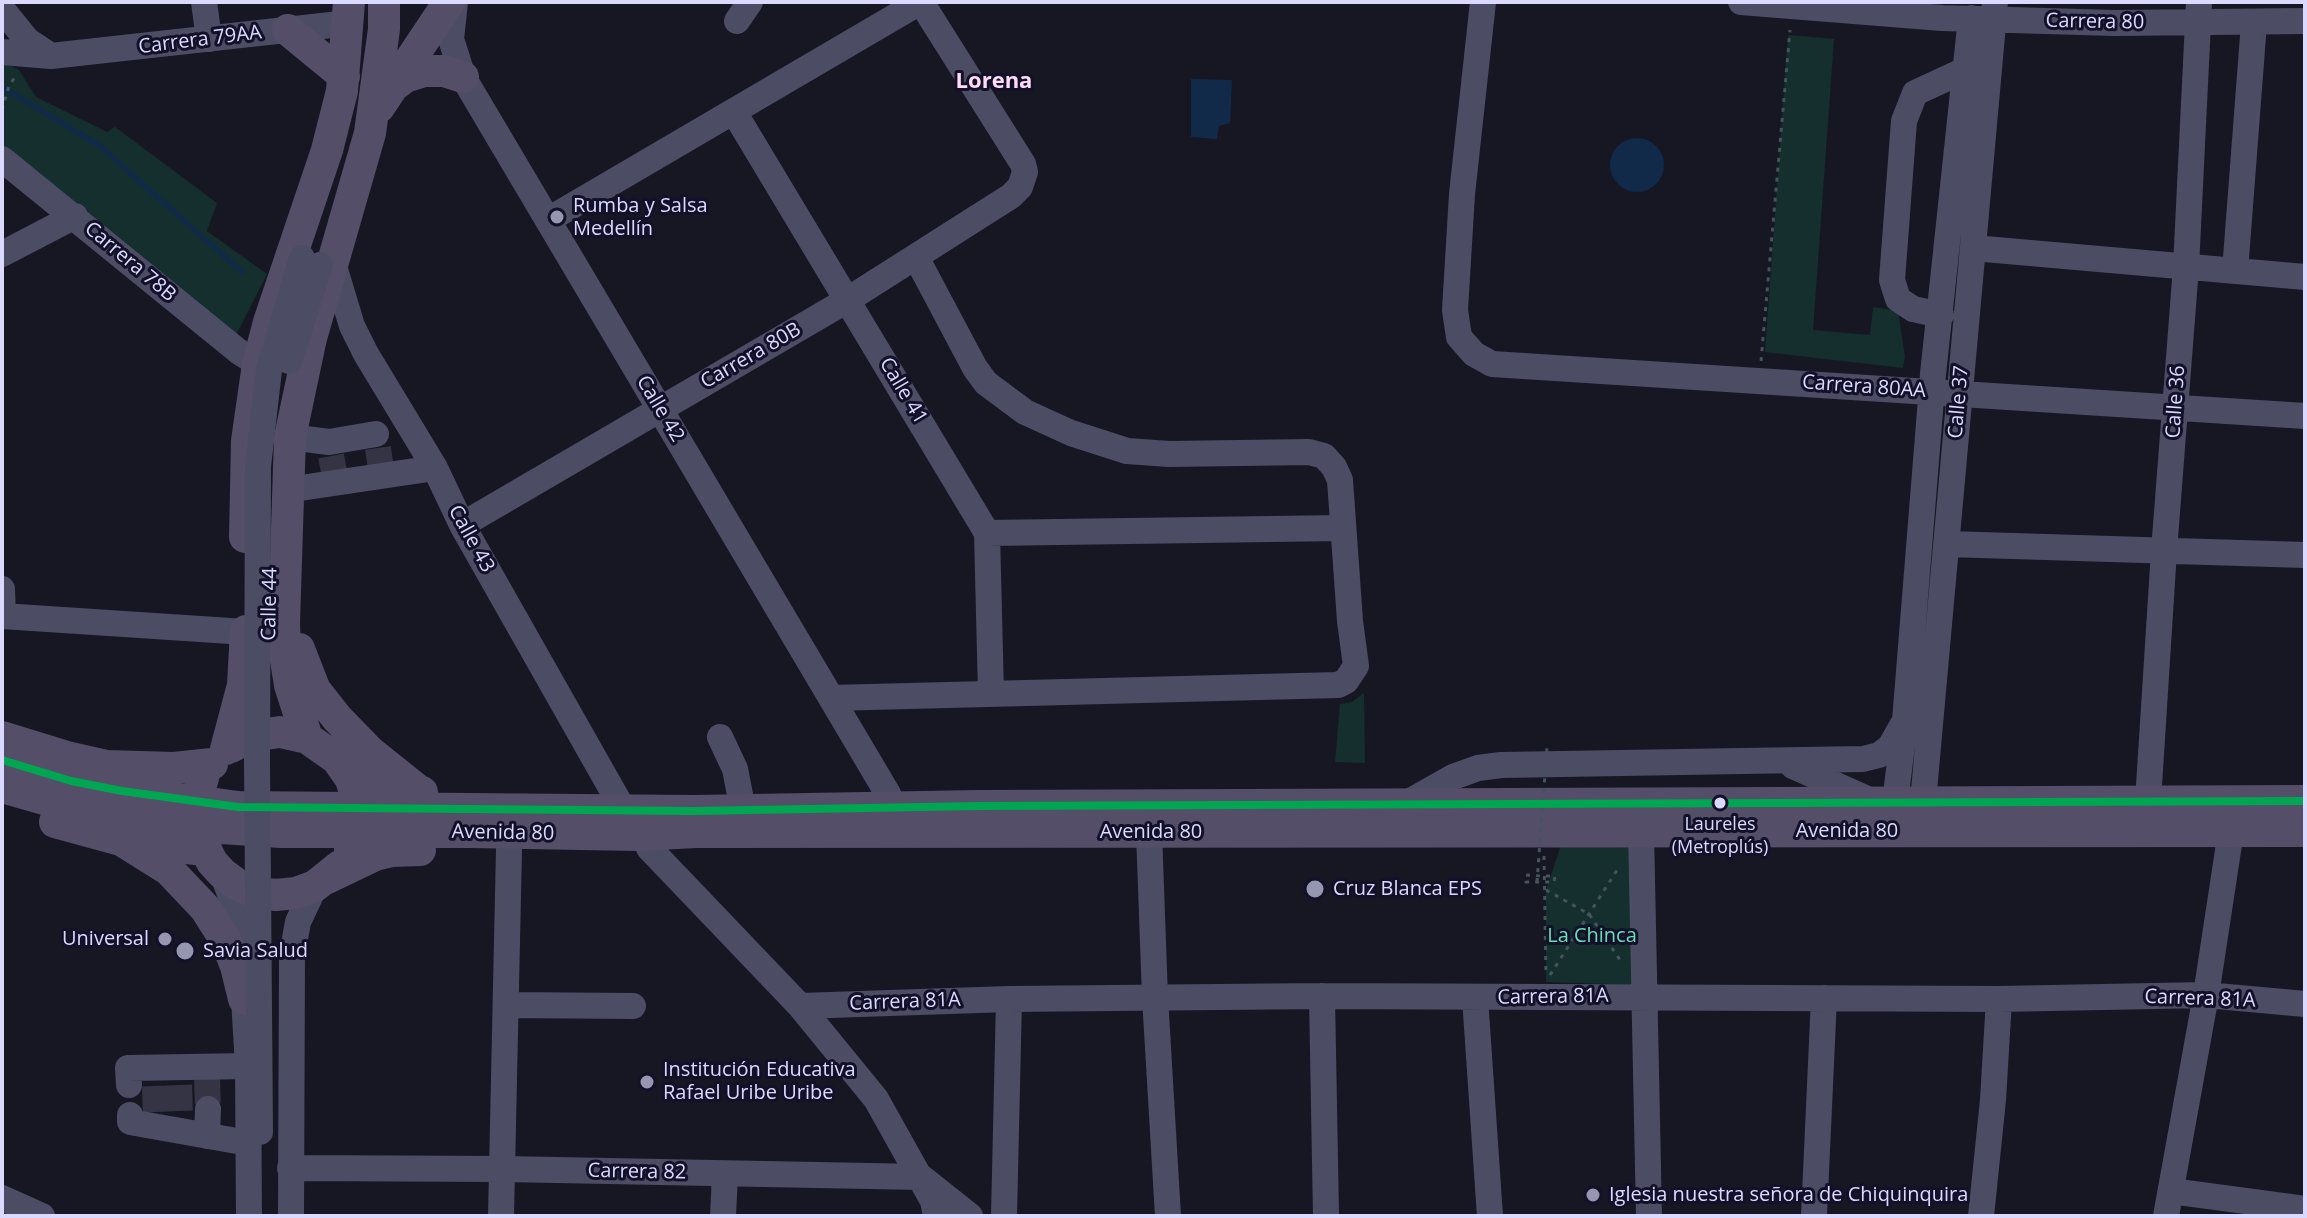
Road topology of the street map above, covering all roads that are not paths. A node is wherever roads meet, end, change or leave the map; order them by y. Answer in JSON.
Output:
{"nodes":[{"id":1,"x":204,"y":2,"type":"edge"},
{"id":2,"x":452,"y":2,"type":"edge"},
{"id":3,"x":921,"y":2,"type":"edge"},
{"id":4,"x":1483,"y":2,"type":"edge"},
{"id":5,"x":1750,"y":2,"type":"edge"},
{"id":6,"x":385,"y":3,"type":"edge"},
{"id":7,"x":2,"y":9,"type":"edge"},
{"id":8,"x":349,"y":12,"type":"edge"},
{"id":9,"x":1987,"y":13,"type":"edge"},
{"id":10,"x":2199,"y":13,"type":"edge"},
{"id":11,"x":2305,"y":21,"type":"edge"},
{"id":12,"x":2254,"y":23,"type":"junction"},
{"id":13,"x":288,"y":30,"type":"junction"},
{"id":14,"x":209,"y":39,"type":"junction"},
{"id":15,"x":2,"y":52,"type":"edge"},
{"id":16,"x":51,"y":56,"type":"junction"},
{"id":17,"x":1967,"y":69,"type":"junction"},
{"id":18,"x":344,"y":75,"type":"junction"},
{"id":19,"x":463,"y":77,"type":"junction"},
{"id":20,"x":389,"y":89,"type":"junction"},
{"id":21,"x":734,"y":112,"type":"junction"},
{"id":22,"x":373,"y":116,"type":"junction"},
{"id":23,"x":2,"y":159,"type":"edge"},
{"id":24,"x":75,"y":216,"type":"junction"},
{"id":25,"x":548,"y":220,"type":"junction"},
{"id":26,"x":1973,"y":248,"type":"junction"},
{"id":27,"x":2,"y":254,"type":"edge"},
{"id":28,"x":916,"y":257,"type":"junction"},
{"id":29,"x":318,"y":262,"type":"junction"},
{"id":30,"x":2186,"y":267,"type":"junction"},
{"id":31,"x":2235,"y":271,"type":"junction"},
{"id":32,"x":2305,"y":277,"type":"edge"},
{"id":33,"x":849,"y":299,"type":"junction"},
{"id":34,"x":1941,"y":315,"type":"junction"},
{"id":35,"x":258,"y":364,"type":"junction"},
{"id":36,"x":388,"y":391,"type":"junction"},
{"id":37,"x":1946,"y":392,"type":"junction"},
{"id":38,"x":2176,"y":406,"type":"junction"},
{"id":39,"x":660,"y":409,"type":"junction"},
{"id":40,"x":2305,"y":416,"type":"edge"},
{"id":41,"x":290,"y":437,"type":"junction"},
{"id":42,"x":379,"y":457,"type":"junction"},
{"id":43,"x":333,"y":465,"type":"junction"},
{"id":44,"x":435,"y":468,"type":"junction"},
{"id":45,"x":287,"y":490,"type":"junction"},
{"id":46,"x":462,"y":525,"type":"junction"},
{"id":47,"x":1342,"y":528,"type":"junction"},
{"id":48,"x":987,"y":533,"type":"junction"},
{"id":49,"x":1948,"y":544,"type":"junction"},
{"id":50,"x":2164,"y":551,"type":"junction"},
{"id":51,"x":2305,"y":555,"type":"edge"},
{"id":52,"x":285,"y":579,"type":"junction"},
{"id":53,"x":2,"y":589,"type":"edge"},
{"id":54,"x":2,"y":616,"type":"edge"},
{"id":55,"x":246,"y":632,"type":"junction"},
{"id":56,"x":991,"y":694,"type":"junction"},
{"id":57,"x":831,"y":698,"type":"junction"},
{"id":58,"x":1905,"y":721,"type":"junction"},
{"id":59,"x":2,"y":737,"type":"edge"},
{"id":60,"x":720,"y":737,"type":"dead end"},
{"id":61,"x":307,"y":738,"type":"junction"},
{"id":62,"x":2,"y":760,"type":"edge"},
{"id":63,"x":1780,"y":761,"type":"junction"},
{"id":64,"x":214,"y":764,"type":"junction"},
{"id":65,"x":349,"y":776,"type":"junction"},
{"id":66,"x":2,"y":787,"type":"edge"},
{"id":67,"x":421,"y":792,"type":"junction"},
{"id":68,"x":2148,"y":801,"type":"junction"},
{"id":69,"x":2305,"y":801,"type":"edge"},
{"id":70,"x":1898,"y":802,"type":"junction"},
{"id":71,"x":1405,"y":804,"type":"junction"},
{"id":72,"x":2,"y":806,"type":"edge"},
{"id":73,"x":623,"y":809,"type":"junction"},
{"id":74,"x":895,"y":809,"type":"junction"},
{"id":75,"x":743,"y":810,"type":"junction"},
{"id":76,"x":1641,"y":831,"type":"junction"},
{"id":77,"x":2231,"y":831,"type":"junction"},
{"id":78,"x":2305,"y":831,"type":"edge"},
{"id":79,"x":1149,"y":832,"type":"junction"},
{"id":80,"x":680,"y":833,"type":"junction"},
{"id":81,"x":121,"y":840,"type":"junction"},
{"id":82,"x":649,"y":848,"type":"junction"},
{"id":83,"x":509,"y":849,"type":"junction"},
{"id":84,"x":208,"y":853,"type":"junction"},
{"id":85,"x":320,"y":883,"type":"junction"},
{"id":86,"x":1645,"y":995,"type":"junction"},
{"id":87,"x":2206,"y":995,"type":"junction"},
{"id":88,"x":1322,"y":996,"type":"junction"},
{"id":89,"x":1155,"y":997,"type":"junction"},
{"id":90,"x":1475,"y":998,"type":"junction"},
{"id":91,"x":1824,"y":998,"type":"junction"},
{"id":92,"x":244,"y":999,"type":"junction"},
{"id":93,"x":1009,"y":999,"type":"junction"},
{"id":94,"x":1999,"y":999,"type":"junction"},
{"id":95,"x":2305,"y":1004,"type":"edge"},
{"id":96,"x":507,"y":1005,"type":"junction"},
{"id":97,"x":633,"y":1006,"type":"dead end"},
{"id":98,"x":800,"y":1006,"type":"junction"},
{"id":99,"x":248,"y":1066,"type":"junction"},
{"id":100,"x":159,"y":1078,"type":"dead end"},
{"id":101,"x":208,"y":1109,"type":"tunnel mouth"},
{"id":102,"x":160,"y":1122,"type":"dead end"},
{"id":103,"x":260,"y":1135,"type":"junction"},
{"id":104,"x":207,"y":1136,"type":"junction"},
{"id":105,"x":290,"y":1168,"type":"junction"},
{"id":106,"x":504,"y":1169,"type":"junction"},
{"id":107,"x":725,"y":1174,"type":"junction"},
{"id":108,"x":921,"y":1177,"type":"junction"},
{"id":109,"x":2,"y":1198,"type":"edge"},
{"id":110,"x":2168,"y":1204,"type":"edge"},
{"id":111,"x":2305,"y":1209,"type":"edge"},
{"id":112,"x":42,"y":1216,"type":"edge"},
{"id":113,"x":249,"y":1216,"type":"edge"},
{"id":114,"x":262,"y":1216,"type":"edge"},
{"id":115,"x":276,"y":1216,"type":"edge"},
{"id":116,"x":291,"y":1216,"type":"edge"},
{"id":117,"x":501,"y":1216,"type":"edge"},
{"id":118,"x":723,"y":1216,"type":"edge"},
{"id":119,"x":936,"y":1216,"type":"edge"},
{"id":120,"x":970,"y":1216,"type":"edge"},
{"id":121,"x":1004,"y":1216,"type":"edge"},
{"id":122,"x":1168,"y":1216,"type":"edge"},
{"id":123,"x":1326,"y":1216,"type":"edge"},
{"id":124,"x":1490,"y":1216,"type":"edge"},
{"id":125,"x":1649,"y":1216,"type":"edge"},
{"id":126,"x":1814,"y":1216,"type":"edge"},
{"id":127,"x":1981,"y":1216,"type":"edge"}],
"edges":[{"from":1,"to":14,"type":"street"},
{"from":2,"to":19,"type":"street","name":"Calle 42"},
{"from":2,"to":20,"type":"main road"},
{"from":3,"to":21,"type":"street"},
{"from":3,"to":28,"type":"street","name":"Carrera 80B"},
{"from":4,"to":37,"type":"street","name":"Carrera 80AA"},
{"from":5,"to":9,"type":"street","name":"Carrera 80"},
{"from":6,"to":8,"type":"main road"},
{"from":6,"to":18,"type":"main road"},
{"from":6,"to":22,"type":"main road","name":"Calle 44"},
{"from":6,"to":29,"type":"street","name":"Calle 44"},
{"from":7,"to":16,"type":"street"},
{"from":8,"to":13,"type":"street","name":"Carrera 79AA"},
{"from":8,"to":18,"type":"main road","name":"Calle 44"},
{"from":9,"to":10,"type":"street","name":"Carrera 80"},
{"from":9,"to":17,"type":"street","name":"Calle 37"},
{"from":9,"to":26,"type":"street","name":"Calle 37"},
{"from":10,"to":12,"type":"street","name":"Carrera 80"},
{"from":10,"to":30,"type":"street","name":"Calle 36"},
{"from":11,"to":12,"type":"street","name":"Carrera 80"},
{"from":12,"to":31,"type":"street"},
{"from":13,"to":14,"type":"street","name":"Carrera 79AA"},
{"from":13,"to":18,"type":"main road"},
{"from":14,"to":16,"type":"street","name":"Carrera 79AA"},
{"from":15,"to":16,"type":"street"},
{"from":17,"to":34,"type":"street","name":"Calle 37"},
{"from":17,"to":34,"type":"street"},
{"from":18,"to":29,"type":"street","name":"Calle 44"},
{"from":18,"to":35,"type":"main road","name":"Calle 44"},
{"from":19,"to":20,"type":"main road"},
{"from":19,"to":25,"type":"street","name":"Calle 42"},
{"from":20,"to":22,"type":"main road"},
{"from":21,"to":25,"type":"street"},
{"from":21,"to":33,"type":"street","name":"Calle 41"},
{"from":22,"to":29,"type":"main road","name":"Calle 44"},
{"from":23,"to":24,"type":"street","name":"Carrera 78B"},
{"from":24,"to":27,"type":"street"},
{"from":24,"to":35,"type":"street","name":"Carrera 78B"},
{"from":25,"to":39,"type":"street","name":"Calle 42"},
{"from":26,"to":30,"type":"street"},
{"from":26,"to":37,"type":"street","name":"Calle 37"},
{"from":28,"to":33,"type":"street","name":"Carrera 80B"},
{"from":28,"to":47,"type":"street"},
{"from":29,"to":36,"type":"street","name":"Calle 43"},
{"from":29,"to":41,"type":"main road","name":"Calle 44"},
{"from":29,"to":103,"type":"street","name":"Calle 44","bridge":true},
{"from":30,"to":31,"type":"street"},
{"from":30,"to":38,"type":"street","name":"Calle 36"},
{"from":31,"to":32,"type":"street"},
{"from":33,"to":39,"type":"street","name":"Carrera 80B"},
{"from":33,"to":48,"type":"street","name":"Calle 41"},
{"from":34,"to":37,"type":"street","name":"Calle 37"},
{"from":35,"to":55,"type":"main road","name":"Calle 44"},
{"from":36,"to":42,"type":"street"},
{"from":36,"to":44,"type":"street","name":"Calle 43"},
{"from":37,"to":38,"type":"street","name":"Carrera 80AA"},
{"from":37,"to":49,"type":"street","name":"Calle 37"},
{"from":37,"to":58,"type":"street","name":"Calle 37"},
{"from":38,"to":40,"type":"street","name":"Carrera 80AA"},
{"from":38,"to":50,"type":"street","name":"Calle 36"},
{"from":39,"to":46,"type":"street","name":"Carrera 80B"},
{"from":39,"to":57,"type":"street","name":"Calle 42"},
{"from":41,"to":43,"type":"street"},
{"from":41,"to":45,"type":"main road","name":"Calle 44"},
{"from":42,"to":43,"type":"street"},
{"from":42,"to":43,"type":"street"},
{"from":42,"to":44,"type":"street"},
{"from":43,"to":45,"type":"street"},
{"from":44,"to":46,"type":"street","name":"Calle 43"},
{"from":45,"to":52,"type":"main road","name":"Calle 44"},
{"from":46,"to":73,"type":"street","name":"Calle 43"},
{"from":47,"to":48,"type":"street"},
{"from":47,"to":56,"type":"street"},
{"from":48,"to":56,"type":"street","name":"Calle 41"},
{"from":49,"to":50,"type":"street"},
{"from":49,"to":70,"type":"street","name":"Calle 37"},
{"from":50,"to":51,"type":"street"},
{"from":50,"to":68,"type":"street","name":"Calle 36"},
{"from":52,"to":61,"type":"main road","name":"Calle 44"},
{"from":52,"to":67,"type":"main road"},
{"from":53,"to":54,"type":"street"},
{"from":54,"to":55,"type":"street"},
{"from":55,"to":64,"type":"main road","name":"Calle 44"},
{"from":56,"to":57,"type":"street"},
{"from":57,"to":74,"type":"street","name":"Calle 42"},
{"from":58,"to":63,"type":"street"},
{"from":58,"to":70,"type":"street","name":"Calle 37"},
{"from":59,"to":64,"type":"main road"},
{"from":60,"to":75,"type":"street"},
{"from":61,"to":64,"type":"main road"},
{"from":61,"to":65,"type":"main road"},
{"from":62,"to":73,"type":"main road","name":"Avenida 80"},
{"from":63,"to":70,"type":"street"},
{"from":63,"to":71,"type":"street"},
{"from":64,"to":84,"type":"main road","bridge":true},
{"from":65,"to":67,"type":"main road"},
{"from":65,"to":85,"type":"main road","bridge":true},
{"from":66,"to":80,"type":"main road","name":"Avenida 80"},
{"from":67,"to":73,"type":"main road"},
{"from":68,"to":69,"type":"main road","name":"Avenida 80"},
{"from":68,"to":70,"type":"main road","name":"Avenida 80"},
{"from":70,"to":71,"type":"main road","name":"Avenida 80"},
{"from":71,"to":74,"type":"main road","name":"Avenida 80"},
{"from":72,"to":81,"type":"main road"},
{"from":73,"to":75,"type":"main road","name":"Avenida 80"},
{"from":74,"to":75,"type":"main road","name":"Avenida 80"},
{"from":76,"to":77,"type":"main road","name":"Avenida 80"},
{"from":76,"to":79,"type":"main road","name":"Avenida 80"},
{"from":76,"to":86,"type":"street"},
{"from":77,"to":78,"type":"main road","name":"Avenida 80"},
{"from":77,"to":87,"type":"street"},
{"from":79,"to":80,"type":"main road","name":"Avenida 80"},
{"from":79,"to":89,"type":"street"},
{"from":80,"to":82,"type":"main road"},
{"from":81,"to":84,"type":"main road"},
{"from":81,"to":92,"type":"main road"},
{"from":82,"to":83,"type":"main road"},
{"from":82,"to":98,"type":"street"},
{"from":83,"to":85,"type":"main road"},
{"from":83,"to":96,"type":"street"},
{"from":84,"to":85,"type":"main road"},
{"from":84,"to":92,"type":"street","name":"Calle 44"},
{"from":85,"to":105,"type":"street"},
{"from":86,"to":90,"type":"street","name":"Carrera 81A"},
{"from":86,"to":91,"type":"street","name":"Carrera 81A"},
{"from":86,"to":125,"type":"street"},
{"from":87,"to":94,"type":"street","name":"Carrera 81A"},
{"from":87,"to":95,"type":"street","name":"Carrera 81A"},
{"from":87,"to":110,"type":"street"},
{"from":88,"to":89,"type":"street","name":"Carrera 81A"},
{"from":88,"to":90,"type":"street","name":"Carrera 81A"},
{"from":88,"to":123,"type":"street"},
{"from":89,"to":93,"type":"street","name":"Carrera 81A"},
{"from":89,"to":122,"type":"street"},
{"from":90,"to":124,"type":"street"},
{"from":91,"to":94,"type":"street","name":"Carrera 81A"},
{"from":91,"to":126,"type":"street"},
{"from":92,"to":99,"type":"street","name":"Calle 44"},
{"from":93,"to":98,"type":"street","name":"Carrera 81A"},
{"from":93,"to":121,"type":"street"},
{"from":94,"to":127,"type":"street"},
{"from":96,"to":97,"type":"street"},
{"from":96,"to":106,"type":"street"},
{"from":98,"to":108,"type":"street"},
{"from":99,"to":100,"type":"street"},
{"from":99,"to":103,"type":"street","name":"Calle 44"},
{"from":101,"to":104,"type":"street"},
{"from":102,"to":104,"type":"street"},
{"from":103,"to":104,"type":"street"},
{"from":103,"to":113,"type":"street","name":"Calle 44"},
{"from":103,"to":114,"type":"street","name":"Calle 44"},
{"from":103,"to":115,"type":"street","name":"Calle 44"},
{"from":105,"to":106,"type":"street","name":"Carrera 82"},
{"from":105,"to":116,"type":"street"},
{"from":106,"to":107,"type":"street","name":"Carrera 82"},
{"from":106,"to":117,"type":"street"},
{"from":107,"to":108,"type":"street","name":"Carrera 82"},
{"from":107,"to":118,"type":"street"},
{"from":108,"to":119,"type":"street"},
{"from":108,"to":120,"type":"street"},
{"from":109,"to":112,"type":"street"},
{"from":110,"to":111,"type":"street"}]}
